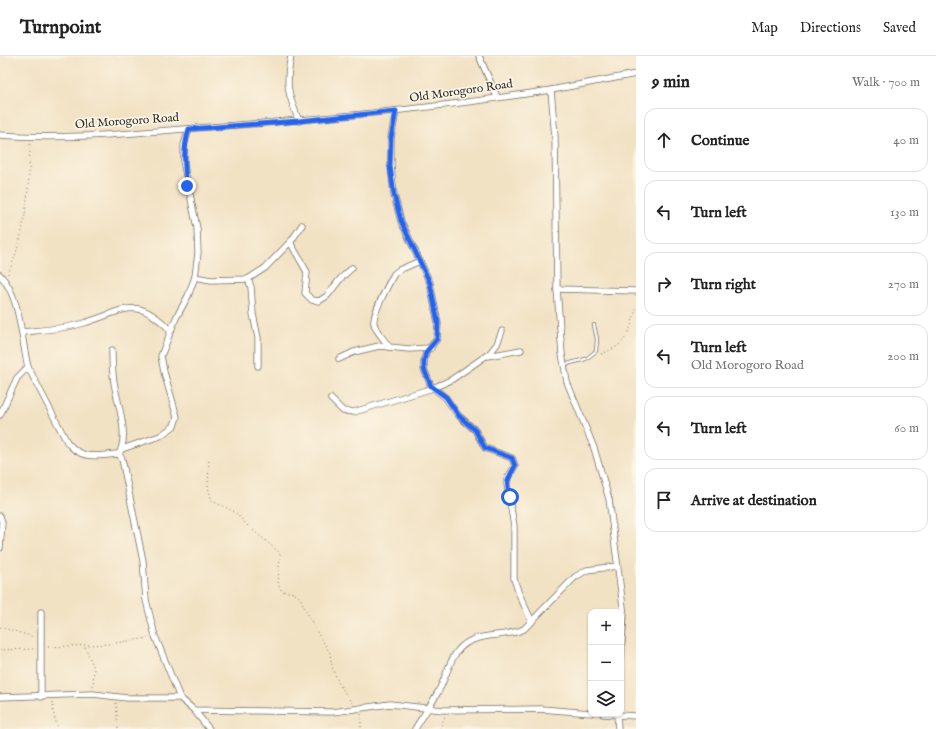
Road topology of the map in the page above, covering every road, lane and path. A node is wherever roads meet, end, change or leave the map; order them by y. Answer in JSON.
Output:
{"nodes":[{"id":1,"x":291,"y":56,"type":"edge"},
{"id":2,"x":480,"y":56,"type":"edge"},
{"id":3,"x":636,"y":74,"type":"edge"},
{"id":4,"x":551,"y":90,"type":"junction"},
{"id":5,"x":497,"y":97,"type":"junction"},
{"id":6,"x":396,"y":111,"type":"junction"},
{"id":7,"x":299,"y":121,"type":"junction"},
{"id":8,"x":189,"y":129,"type":"junction"},
{"id":9,"x":0,"y":135,"type":"edge"},
{"id":10,"x":30,"y":137,"type":"junction"},
{"id":11,"x":302,"y":225,"type":"dead end"},
{"id":12,"x":290,"y":242,"type":"junction"},
{"id":13,"x":420,"y":261,"type":"junction"},
{"id":14,"x":352,"y":268,"type":"dead end"},
{"id":15,"x":0,"y":275,"type":"edge"},
{"id":16,"x":195,"y":277,"type":"junction"},
{"id":17,"x":248,"y":279,"type":"junction"},
{"id":18,"x":5,"y":280,"type":"junction"},
{"id":19,"x":557,"y":289,"type":"junction"},
{"id":20,"x":636,"y":291,"type":"edge"},
{"id":21,"x":636,"y":309,"type":"edge"},
{"id":22,"x":594,"y":325,"type":"dead end"},
{"id":23,"x":171,"y":331,"type":"junction"},
{"id":24,"x":502,"y":331,"type":"dead end"},
{"id":25,"x":23,"y":332,"type":"junction"},
{"id":26,"x":389,"y":347,"type":"junction"},
{"id":27,"x":431,"y":348,"type":"junction"},
{"id":28,"x":112,"y":350,"type":"dead end"},
{"id":29,"x":522,"y":350,"type":"dead end"},
{"id":30,"x":600,"y":354,"type":"dead end"},
{"id":31,"x":484,"y":357,"type":"junction"},
{"id":32,"x":339,"y":359,"type":"dead end"},
{"id":33,"x":563,"y":365,"type":"junction"},
{"id":34,"x":258,"y":366,"type":"dead end"},
{"id":35,"x":28,"y":367,"type":"junction"},
{"id":36,"x":433,"y":388,"type":"junction"},
{"id":37,"x":331,"y":399,"type":"dead end"},
{"id":38,"x":0,"y":415,"type":"edge"},
{"id":39,"x":120,"y":452,"type":"junction"},
{"id":40,"x":209,"y":461,"type":"dead end"},
{"id":41,"x":1,"y":520,"type":"edge"},
{"id":42,"x":0,"y":548,"type":"edge"},
{"id":43,"x":617,"y":566,"type":"junction"},
{"id":44,"x":41,"y":612,"type":"dead end"},
{"id":45,"x":532,"y":622,"type":"junction"},
{"id":46,"x":0,"y":627,"type":"edge"},
{"id":47,"x":155,"y":636,"type":"junction"},
{"id":48,"x":41,"y":638,"type":"junction"},
{"id":49,"x":622,"y":645,"type":"edge"},
{"id":50,"x":85,"y":646,"type":"junction"},
{"id":51,"x":41,"y":649,"type":"junction"},
{"id":52,"x":0,"y":650,"type":"edge"},
{"id":53,"x":94,"y":694,"type":"junction"},
{"id":54,"x":41,"y":697,"type":"junction"},
{"id":55,"x":49,"y":697,"type":"junction"},
{"id":56,"x":114,"y":697,"type":"junction"},
{"id":57,"x":0,"y":698,"type":"edge"},
{"id":58,"x":180,"y":698,"type":"junction"},
{"id":59,"x":356,"y":708,"type":"junction"},
{"id":60,"x":428,"y":708,"type":"junction"},
{"id":61,"x":194,"y":710,"type":"junction"},
{"id":62,"x":443,"y":710,"type":"junction"},
{"id":63,"x":588,"y":713,"type":"edge"},
{"id":64,"x":624,"y":715,"type":"edge"},
{"id":65,"x":636,"y":716,"type":"edge"},
{"id":66,"x":617,"y":717,"type":"edge"},
{"id":67,"x":58,"y":729,"type":"edge"},
{"id":68,"x":118,"y":729,"type":"edge"},
{"id":69,"x":209,"y":729,"type":"edge"},
{"id":70,"x":361,"y":729,"type":"edge"},
{"id":71,"x":415,"y":729,"type":"edge"},
{"id":72,"x":440,"y":729,"type":"edge"},
{"id":73,"x":618,"y":729,"type":"edge"}],
"edges":[{"from":1,"to":7,"type":"street"},
{"from":2,"to":5,"type":"street"},
{"from":3,"to":4,"type":"street","name":"Old Morogoro Road"},
{"from":4,"to":5,"type":"street","name":"Old Morogoro Road"},
{"from":4,"to":19,"type":"street"},
{"from":5,"to":6,"type":"street","name":"Old Morogoro Road"},
{"from":6,"to":7,"type":"street","name":"Old Morogoro Road"},
{"from":6,"to":13,"type":"street"},
{"from":7,"to":8,"type":"street","name":"Old Morogoro Road"},
{"from":8,"to":10,"type":"street","name":"Old Morogoro Road"},
{"from":8,"to":16,"type":"street"},
{"from":9,"to":10,"type":"street","name":"Old Morogoro Road"},
{"from":10,"to":18,"type":"path"},
{"from":11,"to":12,"type":"street"},
{"from":12,"to":14,"type":"street"},
{"from":12,"to":17,"type":"street"},
{"from":13,"to":26,"type":"street"},
{"from":13,"to":27,"type":"street"},
{"from":15,"to":18,"type":"street"},
{"from":16,"to":17,"type":"street"},
{"from":16,"to":23,"type":"street"},
{"from":17,"to":34,"type":"street"},
{"from":18,"to":25,"type":"street"},
{"from":19,"to":20,"type":"street"},
{"from":19,"to":33,"type":"street"},
{"from":21,"to":30,"type":"path"},
{"from":22,"to":33,"type":"lane"},
{"from":23,"to":25,"type":"street"},
{"from":23,"to":39,"type":"street"},
{"from":24,"to":31,"type":"street"},
{"from":25,"to":35,"type":"street"},
{"from":26,"to":27,"type":"street"},
{"from":26,"to":32,"type":"street"},
{"from":27,"to":36,"type":"street"},
{"from":28,"to":39,"type":"street"},
{"from":29,"to":31,"type":"street"},
{"from":31,"to":36,"type":"street"},
{"from":33,"to":43,"type":"street"},
{"from":35,"to":38,"type":"street"},
{"from":35,"to":39,"type":"street"},
{"from":36,"to":37,"type":"street"},
{"from":36,"to":45,"type":"street"},
{"from":39,"to":47,"type":"street"},
{"from":40,"to":59,"type":"path"},
{"from":41,"to":42,"type":"street"},
{"from":43,"to":45,"type":"street"},
{"from":43,"to":49,"type":"street"},
{"from":44,"to":48,"type":"street"},
{"from":45,"to":60,"type":"street"},
{"from":46,"to":48,"type":"path"},
{"from":47,"to":50,"type":"path"},
{"from":47,"to":58,"type":"street"},
{"from":48,"to":51,"type":"street"},
{"from":50,"to":51,"type":"path"},
{"from":50,"to":53,"type":"path"},
{"from":51,"to":52,"type":"path"},
{"from":51,"to":54,"type":"street"},
{"from":53,"to":55,"type":"street"},
{"from":53,"to":56,"type":"street"},
{"from":54,"to":55,"type":"street"},
{"from":54,"to":57,"type":"street"},
{"from":55,"to":67,"type":"path"},
{"from":56,"to":58,"type":"street"},
{"from":56,"to":68,"type":"path"},
{"from":58,"to":61,"type":"street"},
{"from":59,"to":60,"type":"street"},
{"from":59,"to":61,"type":"street"},
{"from":59,"to":70,"type":"path"},
{"from":60,"to":62,"type":"street"},
{"from":60,"to":71,"type":"street"},
{"from":61,"to":69,"type":"street"},
{"from":62,"to":63,"type":"street"},
{"from":62,"to":72,"type":"path"},
{"from":64,"to":65,"type":"street"},
{"from":66,"to":73,"type":"street"}]}
